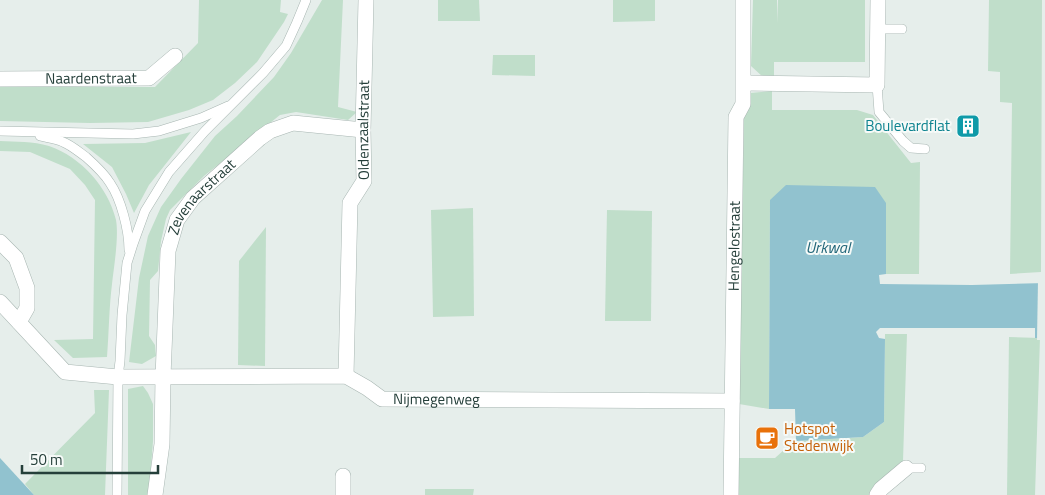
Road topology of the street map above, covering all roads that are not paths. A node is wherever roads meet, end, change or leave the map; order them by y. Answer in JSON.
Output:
{"nodes":[{"id":1,"x":306,"y":0,"type":"edge"},
{"id":2,"x":366,"y":0,"type":"edge"},
{"id":3,"x":743,"y":0,"type":"edge"},
{"id":4,"x":878,"y":0,"type":"edge"},
{"id":5,"x":902,"y":29,"type":"dead end"},
{"id":6,"x":878,"y":30,"type":"junction"},
{"id":7,"x":175,"y":56,"type":"dead end"},
{"id":8,"x":0,"y":79,"type":"edge"},
{"id":9,"x":744,"y":84,"type":"junction"},
{"id":10,"x":877,"y":84,"type":"junction"},
{"id":11,"x":232,"y":104,"type":"junction"},
{"id":12,"x":363,"y":130,"type":"junction"},
{"id":13,"x":0,"y":131,"type":"edge"},
{"id":14,"x":23,"y":132,"type":"junction"},
{"id":15,"x":925,"y":149,"type":"dead end"},
{"id":16,"x":0,"y":242,"type":"edge"},
{"id":17,"x":129,"y":256,"type":"junction"},
{"id":18,"x":0,"y":302,"type":"edge"},
{"id":19,"x":18,"y":322,"type":"junction"},
{"id":20,"x":346,"y":376,"type":"junction"},
{"id":21,"x":118,"y":377,"type":"junction"},
{"id":22,"x":163,"y":377,"type":"junction"},
{"id":23,"x":732,"y":401,"type":"junction"},
{"id":24,"x":914,"y":468,"type":"dead end"},
{"id":25,"x":343,"y":476,"type":"dead end"},
{"id":26,"x":117,"y":495,"type":"edge"},
{"id":27,"x":155,"y":495,"type":"edge"},
{"id":28,"x":343,"y":495,"type":"edge"},
{"id":29,"x":730,"y":495,"type":"edge"},
{"id":30,"x":877,"y":495,"type":"edge"}],
"edges":[{"from":1,"to":11,"type":"lane"},
{"from":2,"to":12,"type":"street","name":"Oldenzaalstraat"},
{"from":3,"to":9,"type":"street","name":"Hengelostraat"},
{"from":4,"to":6,"type":"street"},
{"from":5,"to":6,"type":"lane"},
{"from":6,"to":10,"type":"street"},
{"from":7,"to":8,"type":"street","name":"Naardenstraat"},
{"from":9,"to":10,"type":"street"},
{"from":9,"to":23,"type":"street","name":"Hengelostraat"},
{"from":10,"to":15,"type":"lane"},
{"from":11,"to":14,"type":"lane"},
{"from":11,"to":17,"type":"lane"},
{"from":12,"to":20,"type":"street","name":"Oldenzaalstraat"},
{"from":12,"to":22,"type":"street","name":"Zevenaarstraat"},
{"from":13,"to":14,"type":"lane"},
{"from":14,"to":17,"type":"lane"},
{"from":16,"to":19,"type":"street"},
{"from":17,"to":21,"type":"lane"},
{"from":18,"to":19,"type":"street"},
{"from":19,"to":21,"type":"street"},
{"from":20,"to":22,"type":"street"},
{"from":20,"to":23,"type":"street","name":"Nijmegenweg"},
{"from":21,"to":22,"type":"street"},
{"from":21,"to":26,"type":"lane"},
{"from":22,"to":27,"type":"street","name":"Zevenaarstraat"},
{"from":23,"to":29,"type":"street","name":"Hengelostraat"},
{"from":24,"to":30,"type":"street"},
{"from":25,"to":28,"type":"street"}]}
